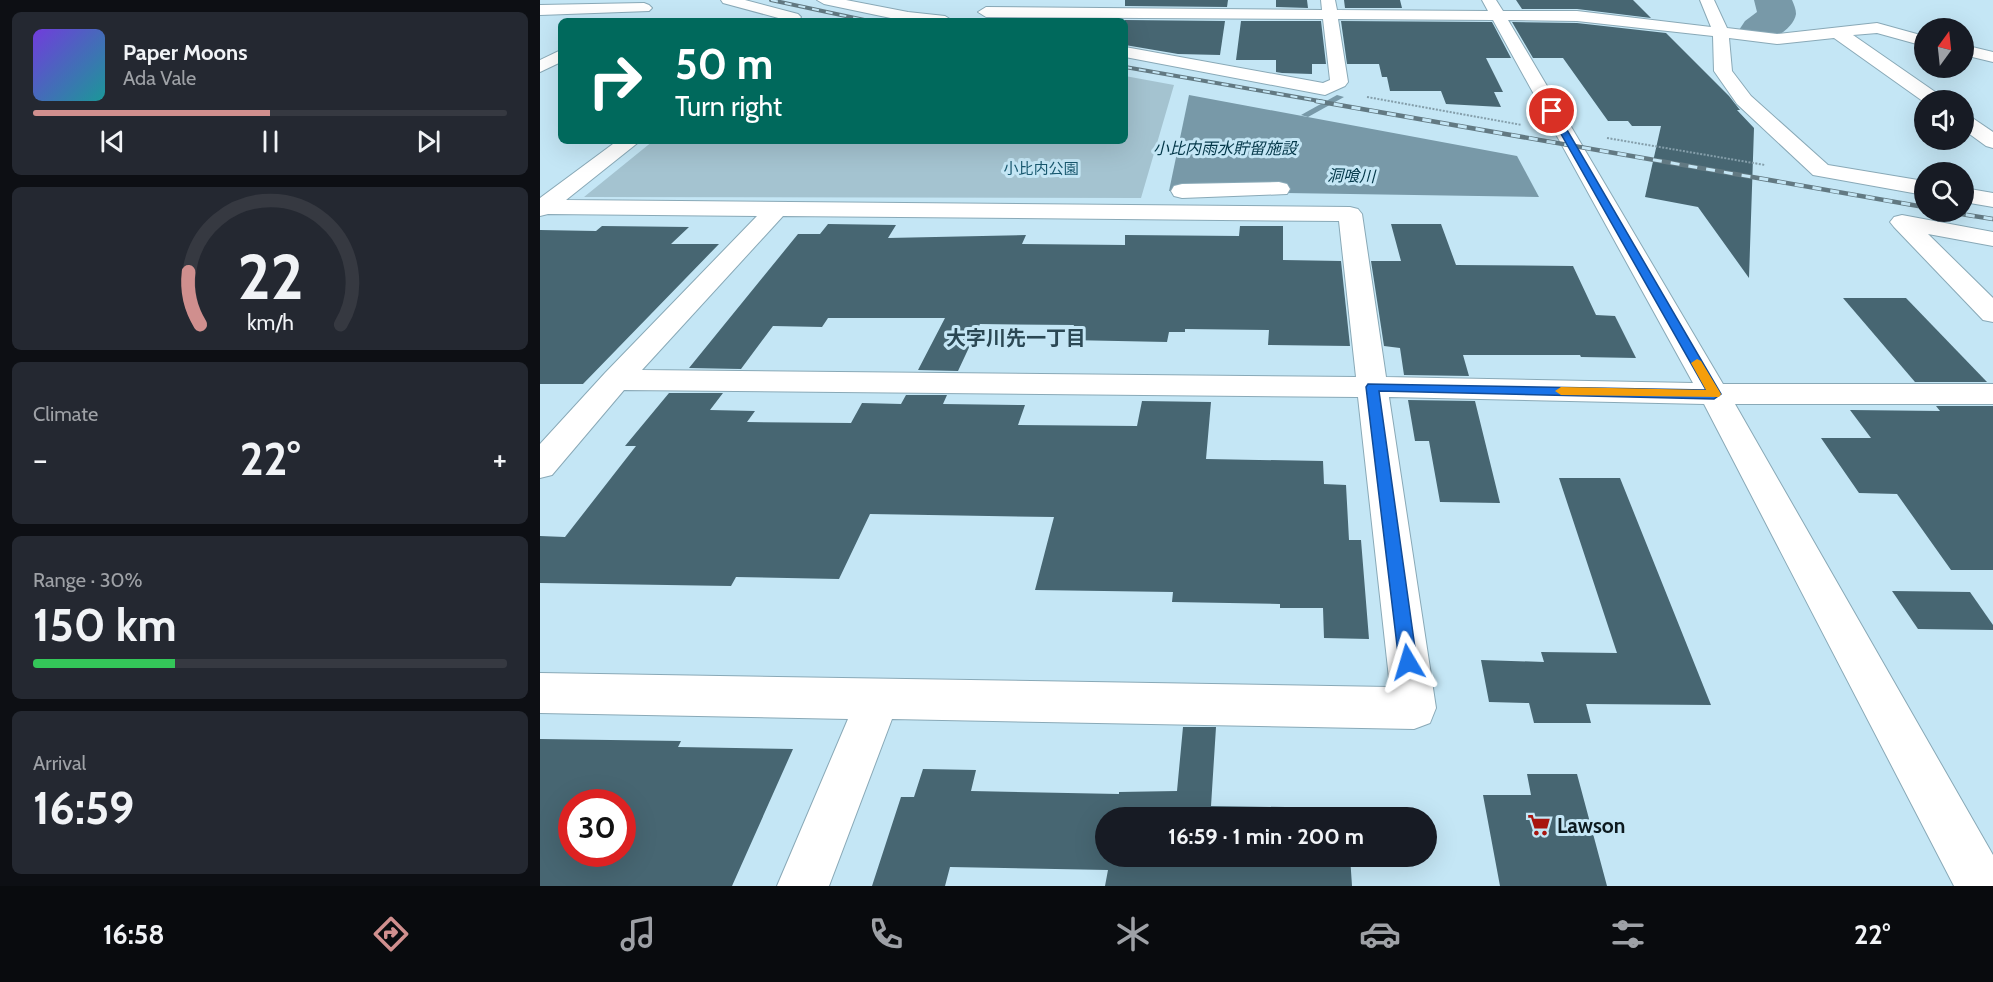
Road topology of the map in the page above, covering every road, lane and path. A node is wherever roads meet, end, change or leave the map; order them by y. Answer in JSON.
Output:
{"nodes":[{"id":1,"x":658,"y":0,"type":"edge"},
{"id":2,"x":728,"y":0,"type":"edge"},
{"id":3,"x":824,"y":0,"type":"edge"},
{"id":4,"x":1707,"y":0,"type":"edge"},
{"id":5,"x":1329,"y":7,"type":"edge"},
{"id":6,"x":1493,"y":7,"type":"edge"},
{"id":7,"x":644,"y":8,"type":"junction"},
{"id":8,"x":540,"y":10,"type":"edge"},
{"id":9,"x":987,"y":11,"type":"edge"},
{"id":10,"x":626,"y":18,"type":"edge"},
{"id":11,"x":792,"y":18,"type":"edge"},
{"id":12,"x":917,"y":18,"type":"edge"},
{"id":13,"x":1721,"y":32,"type":"junction"},
{"id":14,"x":1837,"y":32,"type":"junction"},
{"id":15,"x":1914,"y":38,"type":"edge"},
{"id":16,"x":1128,"y":53,"type":"edge"},
{"id":17,"x":1974,"y":53,"type":"edge"},
{"id":18,"x":558,"y":57,"type":"edge"},
{"id":19,"x":1993,"y":57,"type":"edge"},
{"id":20,"x":540,"y":67,"type":"edge"},
{"id":21,"x":1325,"y":89,"type":"junction"},
{"id":22,"x":1920,"y":90,"type":"edge"},
{"id":23,"x":1974,"y":128,"type":"edge"},
{"id":24,"x":1563,"y":130,"type":"junction"},
{"id":25,"x":1993,"y":142,"type":"edge"},
{"id":26,"x":626,"y":144,"type":"edge"},
{"id":27,"x":1821,"y":170,"type":"junction"},
{"id":28,"x":1914,"y":186,"type":"edge"},
{"id":29,"x":1279,"y":189,"type":"dead end"},
{"id":30,"x":1974,"y":197,"type":"edge"},
{"id":31,"x":1993,"y":200,"type":"edge"},
{"id":32,"x":541,"y":208,"type":"edge"},
{"id":33,"x":777,"y":209,"type":"junction"},
{"id":34,"x":1120,"y":212,"type":"junction"},
{"id":35,"x":1993,"y":239,"type":"edge"},
{"id":36,"x":1993,"y":314,"type":"edge"},
{"id":37,"x":616,"y":380,"type":"junction"},
{"id":38,"x":1372,"y":387,"type":"junction"},
{"id":39,"x":1714,"y":394,"type":"junction"},
{"id":40,"x":1993,"y":394,"type":"edge"},
{"id":41,"x":540,"y":466,"type":"edge"},
{"id":42,"x":540,"y":693,"type":"edge"},
{"id":43,"x":878,"y":700,"type":"junction"},
{"id":44,"x":803,"y":886,"type":"edge"},
{"id":45,"x":1982,"y":886,"type":"edge"}],
"edges":[{"from":1,"to":7,"type":"street"},
{"from":2,"to":11,"type":"street"},
{"from":3,"to":12,"type":"street"},
{"from":4,"to":13,"type":"street"},
{"from":5,"to":6,"type":"street"},
{"from":5,"to":9,"type":"street"},
{"from":5,"to":21,"type":"street"},
{"from":6,"to":13,"type":"street"},
{"from":6,"to":24,"type":"street"},
{"from":7,"to":8,"type":"street"},
{"from":7,"to":10,"type":"street"},
{"from":13,"to":14,"type":"street"},
{"from":13,"to":27,"type":"street"},
{"from":14,"to":15,"type":"street"},
{"from":14,"to":22,"type":"street"},
{"from":16,"to":21,"type":"street"},
{"from":17,"to":19,"type":"street"},
{"from":18,"to":20,"type":"street"},
{"from":21,"to":24,"type":"path"},
{"from":23,"to":25,"type":"street"},
{"from":24,"to":27,"type":"path"},
{"from":24,"to":39,"type":"street"},
{"from":26,"to":32,"type":"street"},
{"from":27,"to":28,"type":"street"},
{"from":29,"to":34,"type":"street"},
{"from":30,"to":31,"type":"street"},
{"from":32,"to":33,"type":"street"},
{"from":33,"to":34,"type":"street"},
{"from":33,"to":37,"type":"street"},
{"from":34,"to":38,"type":"street"},
{"from":35,"to":36,"type":"street"},
{"from":37,"to":38,"type":"street"},
{"from":37,"to":41,"type":"street"},
{"from":38,"to":39,"type":"street"},
{"from":38,"to":43,"type":"street"},
{"from":39,"to":40,"type":"street"},
{"from":39,"to":45,"type":"street"},
{"from":42,"to":43,"type":"street"},
{"from":43,"to":44,"type":"street"}]}
